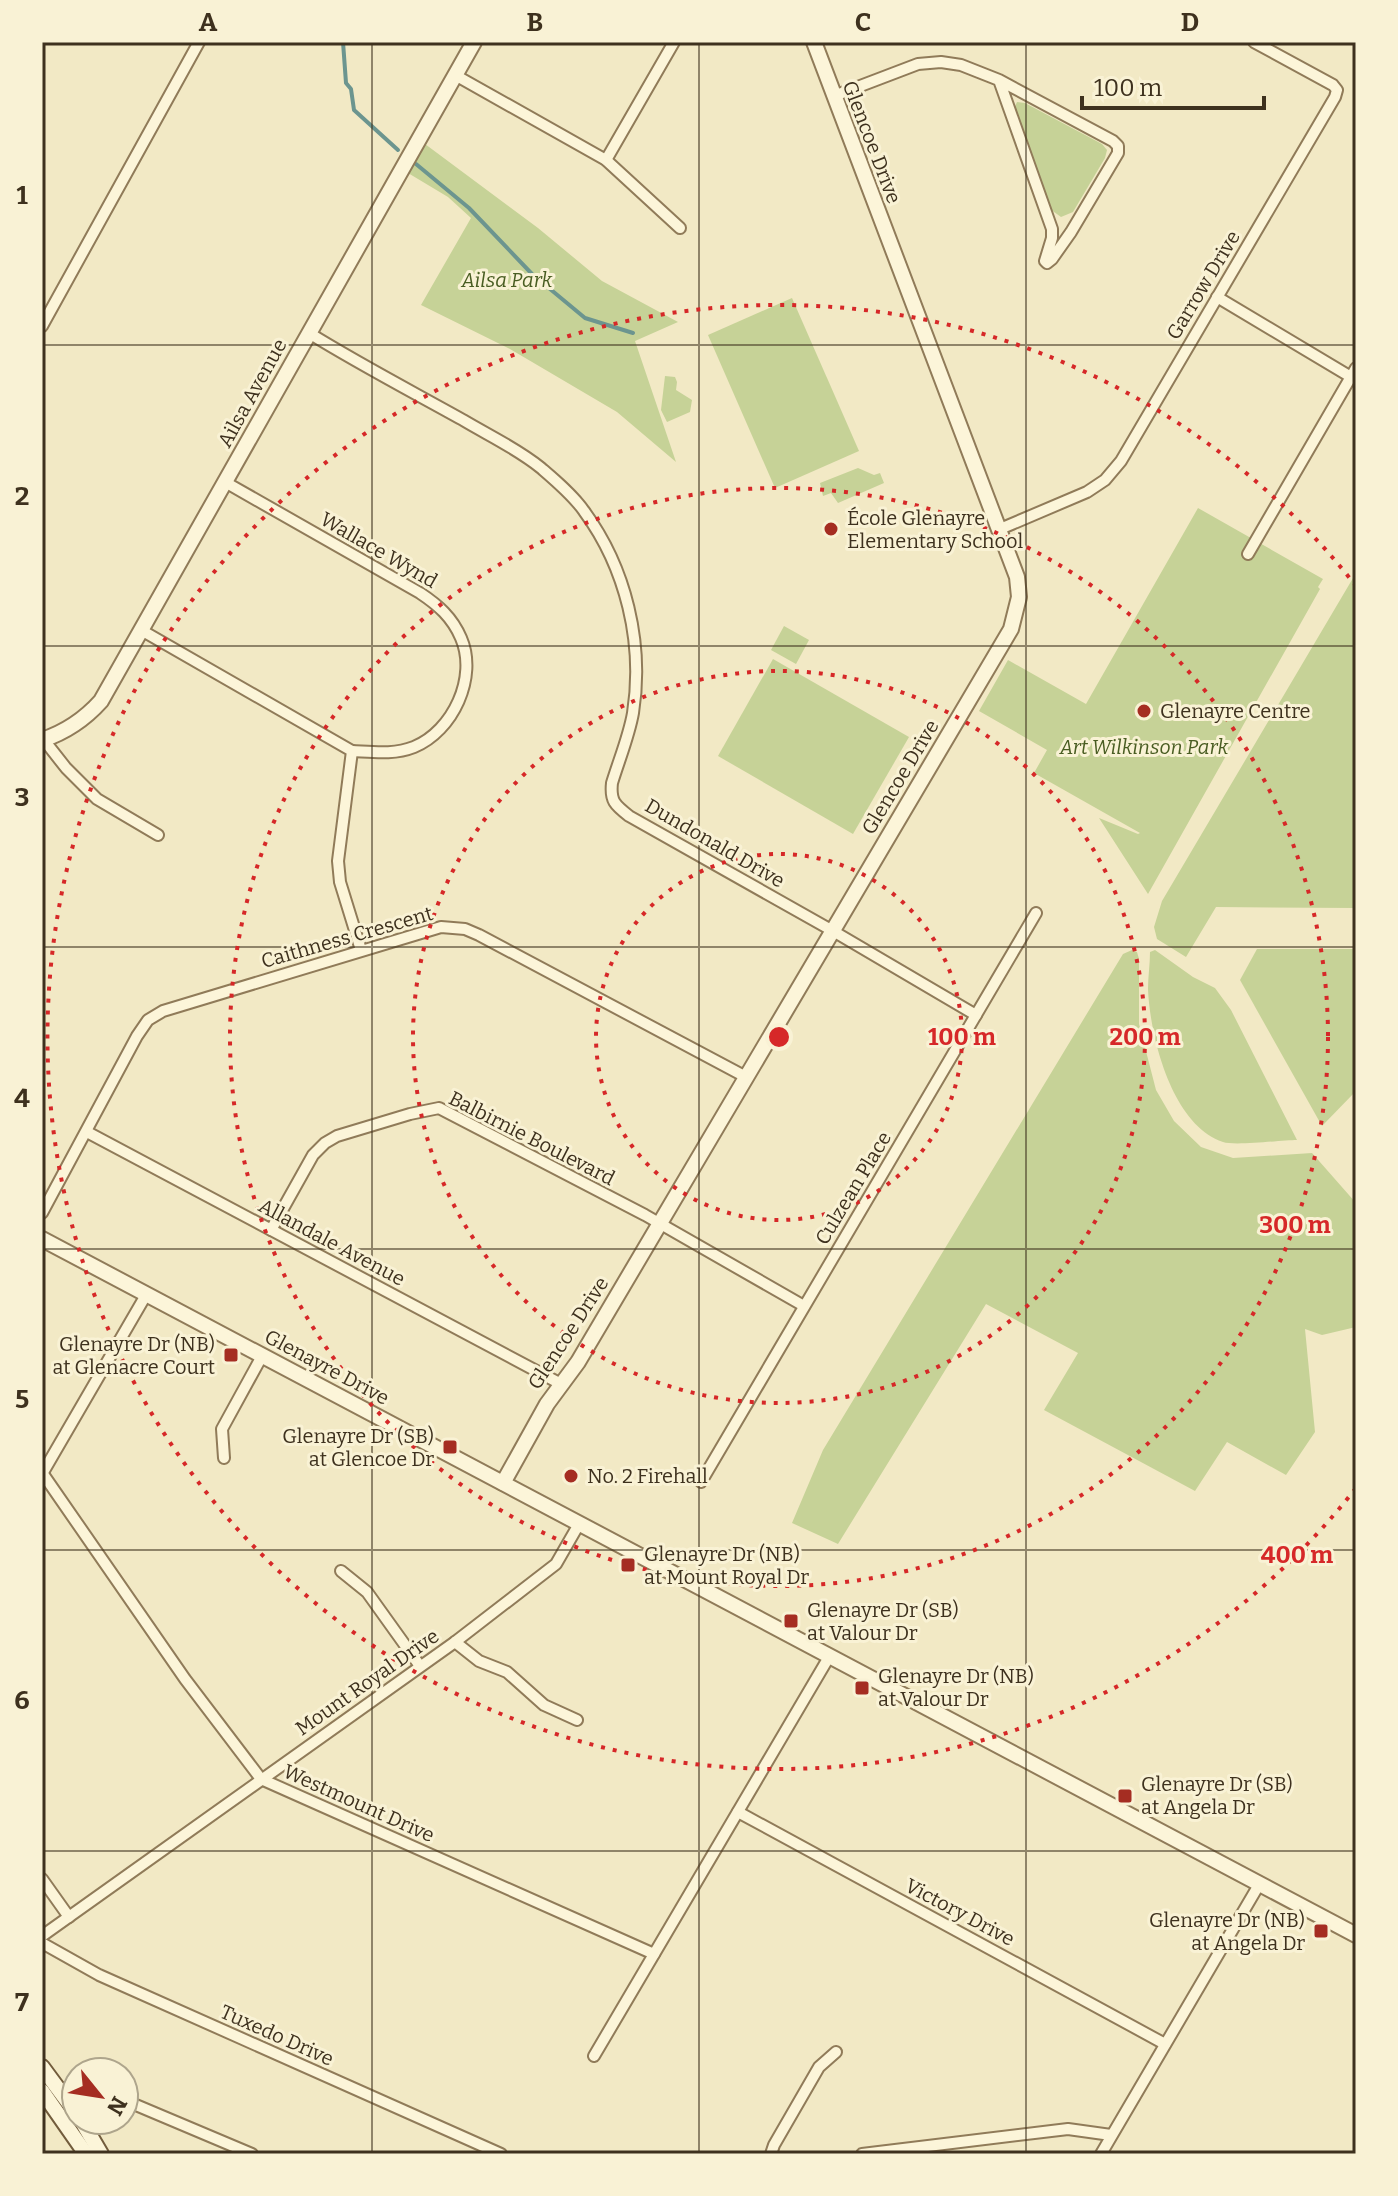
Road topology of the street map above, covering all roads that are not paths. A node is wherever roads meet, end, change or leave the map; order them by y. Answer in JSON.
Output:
{"nodes":[{"id":1,"x":199,"y":42,"type":"edge"},
{"id":2,"x":474,"y":42,"type":"edge"},
{"id":3,"x":674,"y":42,"type":"edge"},
{"id":4,"x":814,"y":42,"type":"edge"},
{"id":5,"x":1254,"y":42,"type":"edge"},
{"id":6,"x":455,"y":75,"type":"junction"},
{"id":7,"x":999,"y":80,"type":"junction"},
{"id":8,"x":834,"y":96,"type":"junction"},
{"id":9,"x":606,"y":160,"type":"junction"},
{"id":10,"x":680,"y":228,"type":"dead end"},
{"id":11,"x":1217,"y":297,"type":"junction"},
{"id":12,"x":42,"y":326,"type":"edge"},
{"id":13,"x":309,"y":333,"type":"junction"},
{"id":14,"x":1353,"y":373,"type":"edge"},
{"id":15,"x":225,"y":482,"type":"junction"},
{"id":16,"x":1000,"y":529,"type":"junction"},
{"id":17,"x":1248,"y":554,"type":"dead end"},
{"id":18,"x":141,"y":630,"type":"junction"},
{"id":19,"x":43,"y":740,"type":"edge"},
{"id":20,"x":352,"y":751,"type":"junction"},
{"id":21,"x":158,"y":835,"type":"dead end"},
{"id":22,"x":1036,"y":913,"type":"dead end"},
{"id":23,"x":833,"y":931,"type":"junction"},
{"id":24,"x":361,"y":950,"type":"junction"},
{"id":25,"x":976,"y":1015,"type":"junction"},
{"id":26,"x":746,"y":1077,"type":"junction"},
{"id":27,"x":87,"y":1132,"type":"junction"},
{"id":28,"x":42,"y":1213,"type":"edge"},
{"id":29,"x":659,"y":1224,"type":"junction"},
{"id":30,"x":271,"y":1230,"type":"junction"},
{"id":31,"x":42,"y":1239,"type":"edge"},
{"id":32,"x":146,"y":1295,"type":"junction"},
{"id":33,"x":804,"y":1306,"type":"junction"},
{"id":34,"x":262,"y":1356,"type":"junction"},
{"id":35,"x":561,"y":1384,"type":"junction"},
{"id":36,"x":224,"y":1458,"type":"dead end"},
{"id":37,"x":42,"y":1474,"type":"edge"},
{"id":38,"x":701,"y":1482,"type":"dead end"},
{"id":39,"x":503,"y":1483,"type":"junction"},
{"id":40,"x":579,"y":1524,"type":"junction"},
{"id":41,"x":341,"y":1571,"type":"dead end"},
{"id":42,"x":455,"y":1642,"type":"junction"},
{"id":43,"x":829,"y":1657,"type":"junction"},
{"id":44,"x":420,"y":1666,"type":"junction"},
{"id":45,"x":577,"y":1720,"type":"dead end"},
{"id":46,"x":261,"y":1779,"type":"junction"},
{"id":47,"x":738,"y":1812,"type":"junction"},
{"id":48,"x":42,"y":1879,"type":"edge"},
{"id":49,"x":1260,"y":1883,"type":"junction"},
{"id":50,"x":69,"y":1917,"type":"junction"},
{"id":51,"x":1356,"y":1935,"type":"edge"},
{"id":52,"x":42,"y":1936,"type":"edge"},
{"id":53,"x":42,"y":1943,"type":"edge"},
{"id":54,"x":654,"y":1954,"type":"junction"},
{"id":55,"x":1165,"y":2044,"type":"junction"},
{"id":56,"x":836,"y":2052,"type":"dead end"},
{"id":57,"x":594,"y":2056,"type":"dead end"},
{"id":58,"x":42,"y":2067,"type":"edge"},
{"id":59,"x":42,"y":2091,"type":"edge"},
{"id":60,"x":60,"y":2091,"type":"edge"},
{"id":61,"x":140,"y":2107,"type":"edge"},
{"id":62,"x":1111,"y":2135,"type":"junction"},
{"id":63,"x":90,"y":2136,"type":"edge"},
{"id":64,"x":86,"y":2154,"type":"edge"},
{"id":65,"x":101,"y":2154,"type":"edge"},
{"id":66,"x":252,"y":2154,"type":"edge"},
{"id":67,"x":501,"y":2154,"type":"edge"},
{"id":68,"x":771,"y":2154,"type":"edge"},
{"id":69,"x":862,"y":2154,"type":"edge"},
{"id":70,"x":1101,"y":2154,"type":"edge"}],
"edges":[{"from":1,"to":12,"type":"street"},
{"from":2,"to":6,"type":"street","name":"Ailsa Avenue"},
{"from":3,"to":9,"type":"street"},
{"from":4,"to":8,"type":"street","name":"Glencoe Drive"},
{"from":5,"to":11,"type":"street","name":"Garrow Drive"},
{"from":6,"to":9,"type":"street"},
{"from":6,"to":13,"type":"street","name":"Ailsa Avenue"},
{"from":7,"to":7,"type":"street"},
{"from":7,"to":8,"type":"street"},
{"from":8,"to":16,"type":"street","name":"Glencoe Drive"},
{"from":9,"to":10,"type":"street"},
{"from":11,"to":14,"type":"street"},
{"from":11,"to":16,"type":"street","name":"Garrow Drive"},
{"from":13,"to":15,"type":"street","name":"Ailsa Avenue"},
{"from":13,"to":23,"type":"street","name":"Dundonald Drive"},
{"from":14,"to":17,"type":"street"},
{"from":15,"to":18,"type":"street","name":"Ailsa Avenue"},
{"from":15,"to":20,"type":"street","name":"Wallace Wynd"},
{"from":16,"to":23,"type":"street","name":"Glencoe Drive"},
{"from":18,"to":19,"type":"street","name":"Ailsa Avenue"},
{"from":18,"to":20,"type":"street"},
{"from":19,"to":21,"type":"street"},
{"from":20,"to":24,"type":"street"},
{"from":22,"to":25,"type":"street","name":"Culzean Place"},
{"from":23,"to":25,"type":"street","name":"Dundonald Drive"},
{"from":23,"to":26,"type":"street","name":"Glencoe Drive"},
{"from":24,"to":26,"type":"street","name":"Caithness Crescent"},
{"from":24,"to":27,"type":"street","name":"Caithness Crescent"},
{"from":25,"to":33,"type":"street","name":"Culzean Place"},
{"from":26,"to":29,"type":"street","name":"Glencoe Drive"},
{"from":27,"to":28,"type":"street","name":"Caithness Crescent"},
{"from":27,"to":30,"type":"street","name":"Allandale Avenue"},
{"from":29,"to":30,"type":"street","name":"Balbirnie Boulevard"},
{"from":29,"to":33,"type":"street","name":"Balbirnie Boulevard"},
{"from":29,"to":35,"type":"street","name":"Glencoe Drive"},
{"from":30,"to":35,"type":"street","name":"Allandale Avenue"},
{"from":31,"to":32,"type":"street","name":"Glenayre Drive"},
{"from":32,"to":34,"type":"street","name":"Glenayre Drive"},
{"from":32,"to":37,"type":"street"},
{"from":33,"to":38,"type":"street","name":"Culzean Place"},
{"from":34,"to":36,"type":"street"},
{"from":34,"to":39,"type":"street","name":"Glenayre Drive"},
{"from":35,"to":39,"type":"street","name":"Glencoe Drive"},
{"from":37,"to":46,"type":"street","name":"Westmount Drive"},
{"from":39,"to":40,"type":"street","name":"Glenayre Drive"},
{"from":40,"to":42,"type":"street","name":"Mount Royal Drive"},
{"from":40,"to":43,"type":"street","name":"Glenayre Drive"},
{"from":41,"to":44,"type":"street"},
{"from":42,"to":44,"type":"street","name":"Mount Royal Drive"},
{"from":42,"to":45,"type":"street"},
{"from":43,"to":47,"type":"street"},
{"from":43,"to":49,"type":"street","name":"Glenayre Drive"},
{"from":44,"to":46,"type":"street","name":"Mount Royal Drive"},
{"from":46,"to":50,"type":"street","name":"Mount Royal Drive"},
{"from":46,"to":54,"type":"street","name":"Westmount Drive"},
{"from":47,"to":54,"type":"street"},
{"from":47,"to":55,"type":"street","name":"Victory Drive"},
{"from":48,"to":50,"type":"street"},
{"from":49,"to":51,"type":"street","name":"Glenayre Drive"},
{"from":49,"to":55,"type":"street"},
{"from":50,"to":52,"type":"street","name":"Mount Royal Drive"},
{"from":53,"to":67,"type":"street","name":"Tuxedo Drive"},
{"from":54,"to":57,"type":"street"},
{"from":55,"to":62,"type":"street"},
{"from":56,"to":68,"type":"street"},
{"from":58,"to":60,"type":"street"},
{"from":59,"to":64,"type":"street"},
{"from":61,"to":66,"type":"street"},
{"from":62,"to":69,"type":"street"},
{"from":62,"to":70,"type":"street"},
{"from":63,"to":65,"type":"street"}]}
